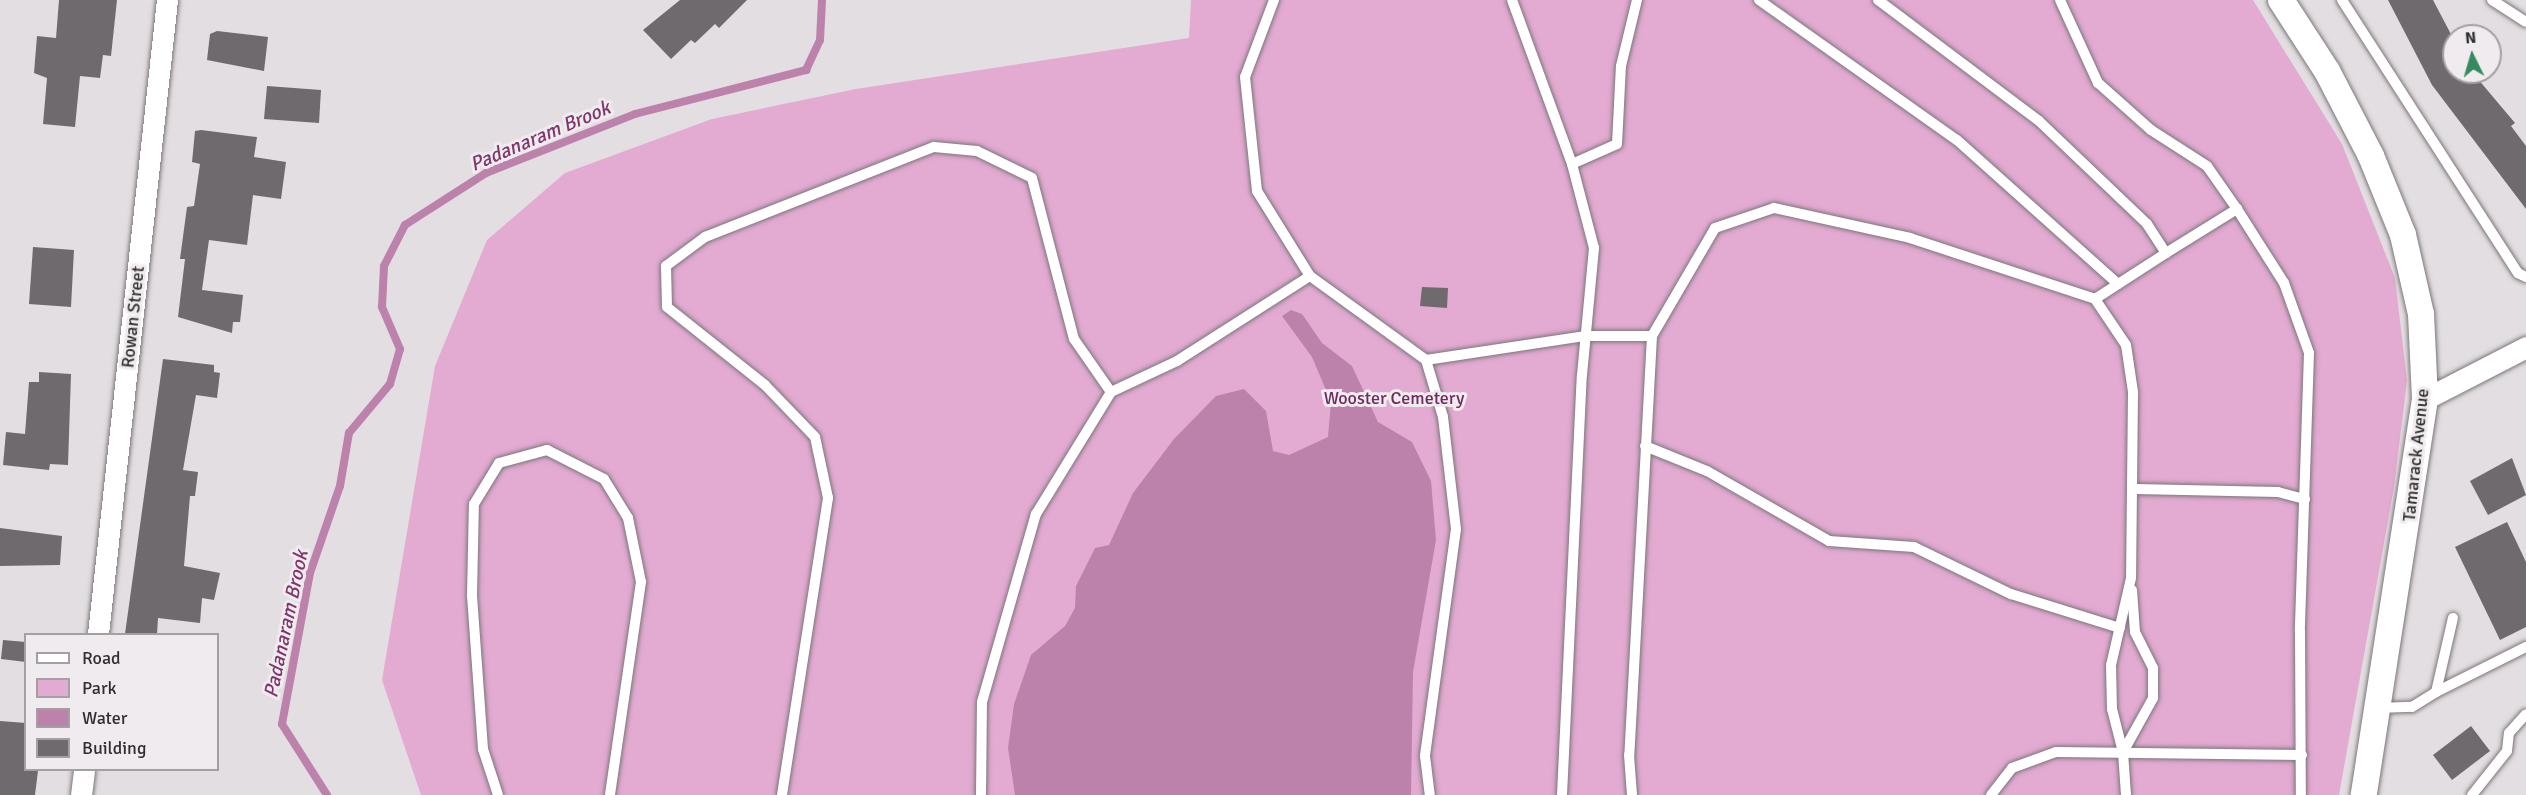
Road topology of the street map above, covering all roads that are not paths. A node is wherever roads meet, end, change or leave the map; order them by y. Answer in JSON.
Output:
{"nodes":[{"id":1,"x":167,"y":0,"type":"edge"},
{"id":2,"x":1274,"y":0,"type":"edge"},
{"id":3,"x":1512,"y":0,"type":"edge"},
{"id":4,"x":1637,"y":0,"type":"edge"},
{"id":5,"x":1759,"y":0,"type":"edge"},
{"id":6,"x":1878,"y":0,"type":"edge"},
{"id":7,"x":2060,"y":0,"type":"edge"},
{"id":8,"x":2281,"y":0,"type":"edge"},
{"id":9,"x":2342,"y":0,"type":"edge"},
{"id":10,"x":2492,"y":0,"type":"edge"},
{"id":11,"x":2526,"y":22,"type":"edge"},
{"id":12,"x":1572,"y":164,"type":"junction"},
{"id":13,"x":2237,"y":209,"type":"junction"},
{"id":14,"x":2166,"y":253,"type":"junction"},
{"id":15,"x":1310,"y":276,"type":"junction"},
{"id":16,"x":2526,"y":277,"type":"edge"},
{"id":17,"x":2118,"y":284,"type":"junction"},
{"id":18,"x":2095,"y":299,"type":"junction"},
{"id":19,"x":1584,"y":336,"type":"junction"},
{"id":20,"x":1652,"y":336,"type":"junction"},
{"id":21,"x":2526,"y":347,"type":"edge"},
{"id":22,"x":1426,"y":360,"type":"junction"},
{"id":23,"x":1111,"y":392,"type":"junction"},
{"id":24,"x":2425,"y":399,"type":"junction"},
{"id":25,"x":1644,"y":446,"type":"junction"},
{"id":26,"x":2136,"y":489,"type":"junction"},
{"id":27,"x":2305,"y":499,"type":"junction"},
{"id":28,"x":2131,"y":578,"type":"junction"},
{"id":29,"x":2453,"y":618,"type":"dead end"},
{"id":30,"x":2120,"y":628,"type":"junction"},
{"id":31,"x":98,"y":633,"type":"edge"},
{"id":32,"x":2526,"y":647,"type":"edge"},
{"id":33,"x":2436,"y":692,"type":"junction"},
{"id":34,"x":2378,"y":708,"type":"junction"},
{"id":35,"x":2526,"y":714,"type":"edge"},
{"id":36,"x":2123,"y":752,"type":"junction"},
{"id":37,"x":2302,"y":754,"type":"junction"},
{"id":38,"x":84,"y":771,"type":"edge"},
{"id":39,"x":81,"y":795,"type":"edge"},
{"id":40,"x":498,"y":795,"type":"edge"},
{"id":41,"x":610,"y":795,"type":"edge"},
{"id":42,"x":782,"y":795,"type":"edge"},
{"id":43,"x":981,"y":795,"type":"edge"},
{"id":44,"x":1430,"y":795,"type":"edge"},
{"id":45,"x":1562,"y":795,"type":"edge"},
{"id":46,"x":1632,"y":795,"type":"edge"},
{"id":47,"x":1991,"y":795,"type":"edge"},
{"id":48,"x":2126,"y":795,"type":"edge"},
{"id":49,"x":2301,"y":795,"type":"edge"},
{"id":50,"x":2364,"y":795,"type":"edge"},
{"id":51,"x":2472,"y":795,"type":"edge"}],
"edges":[{"from":1,"to":31,"type":"street","name":"Rowan Street"},
{"from":2,"to":15,"type":"lane"},
{"from":3,"to":12,"type":"lane"},
{"from":4,"to":12,"type":"lane"},
{"from":5,"to":17,"type":"lane"},
{"from":6,"to":14,"type":"lane"},
{"from":7,"to":13,"type":"lane"},
{"from":8,"to":24,"type":"street","name":"Tamarack Avenue"},
{"from":9,"to":16,"type":"lane"},
{"from":10,"to":11,"type":"lane"},
{"from":12,"to":19,"type":"lane"},
{"from":13,"to":14,"type":"lane"},
{"from":13,"to":27,"type":"lane"},
{"from":14,"to":17,"type":"lane"},
{"from":15,"to":22,"type":"lane"},
{"from":15,"to":23,"type":"lane"},
{"from":17,"to":18,"type":"lane"},
{"from":18,"to":20,"type":"lane"},
{"from":18,"to":26,"type":"lane"},
{"from":19,"to":20,"type":"lane"},
{"from":19,"to":22,"type":"lane"},
{"from":19,"to":45,"type":"lane"},
{"from":20,"to":25,"type":"lane"},
{"from":21,"to":24,"type":"street"},
{"from":22,"to":44,"type":"lane"},
{"from":23,"to":42,"type":"lane"},
{"from":23,"to":43,"type":"lane"},
{"from":24,"to":34,"type":"street","name":"Tamarack Avenue"},
{"from":25,"to":30,"type":"lane"},
{"from":25,"to":46,"type":"lane"},
{"from":26,"to":27,"type":"lane"},
{"from":26,"to":28,"type":"lane"},
{"from":27,"to":37,"type":"lane"},
{"from":28,"to":30,"type":"lane"},
{"from":28,"to":36,"type":"lane"},
{"from":29,"to":33,"type":"lane"},
{"from":30,"to":36,"type":"lane"},
{"from":32,"to":33,"type":"lane"},
{"from":33,"to":34,"type":"lane"},
{"from":34,"to":50,"type":"street","name":"Tamarack Avenue"},
{"from":35,"to":51,"type":"lane"},
{"from":36,"to":37,"type":"lane"},
{"from":36,"to":47,"type":"lane"},
{"from":36,"to":48,"type":"lane"},
{"from":37,"to":49,"type":"lane"},
{"from":38,"to":39,"type":"street"},
{"from":40,"to":41,"type":"lane"}]}
